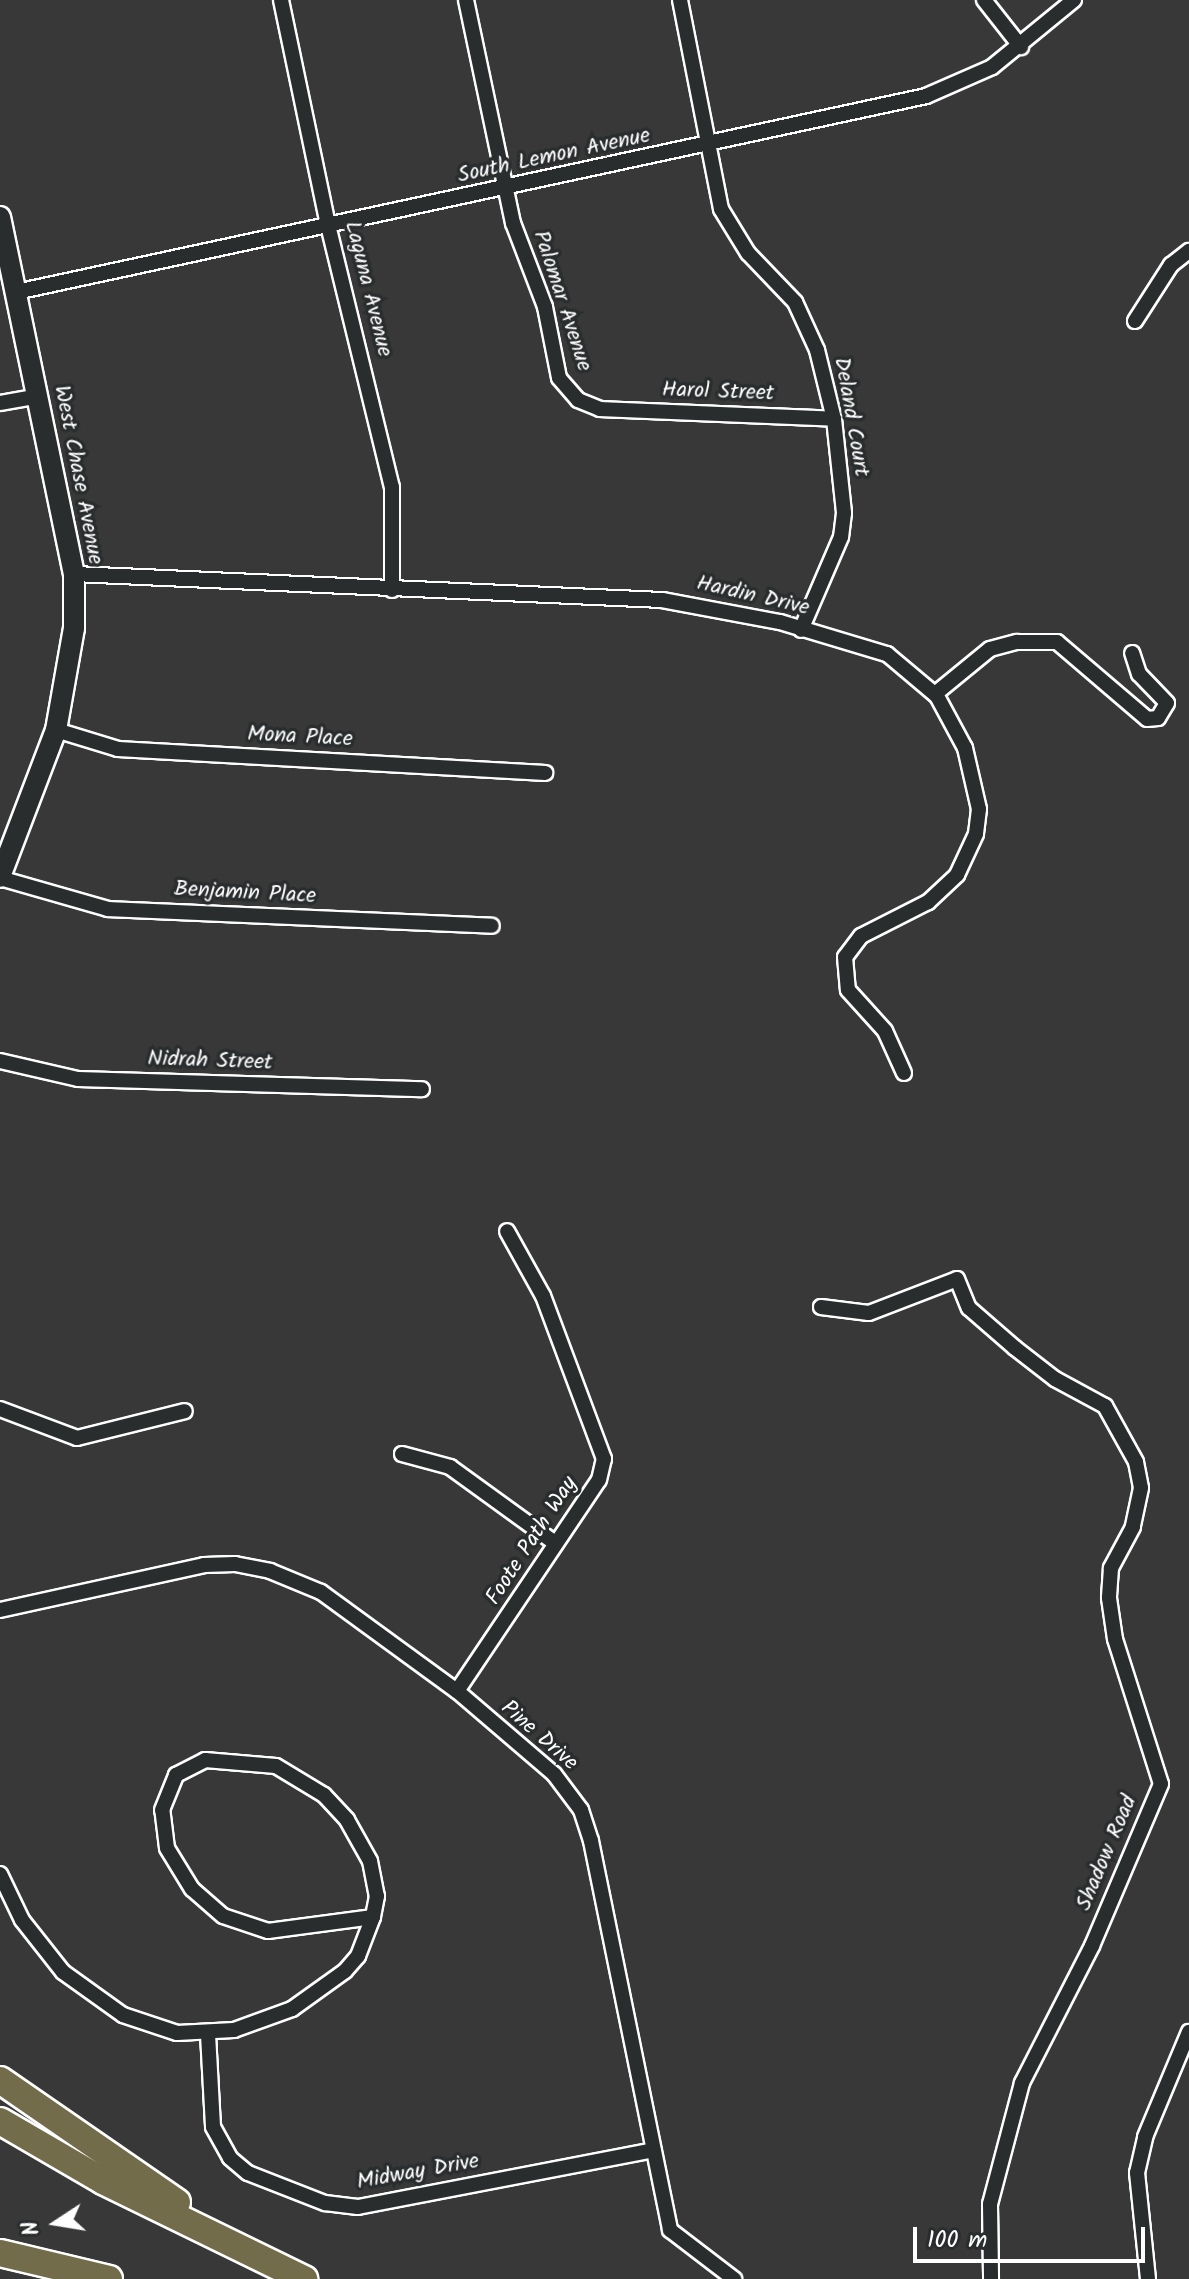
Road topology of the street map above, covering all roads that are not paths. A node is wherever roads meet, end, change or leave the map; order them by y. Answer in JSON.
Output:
{"nodes":[{"id":1,"x":281,"y":0,"type":"edge"},
{"id":2,"x":466,"y":0,"type":"edge"},
{"id":3,"x":680,"y":0,"type":"edge"},
{"id":4,"x":984,"y":0,"type":"edge"},
{"id":5,"x":1074,"y":0,"type":"edge"},
{"id":6,"x":1021,"y":47,"type":"junction"},
{"id":7,"x":707,"y":146,"type":"junction"},
{"id":8,"x":505,"y":189,"type":"junction"},
{"id":9,"x":0,"y":217,"type":"edge"},
{"id":10,"x":328,"y":225,"type":"junction"},
{"id":11,"x":1189,"y":251,"type":"edge"},
{"id":12,"x":16,"y":292,"type":"junction"},
{"id":13,"x":1135,"y":321,"type":"dead end"},
{"id":14,"x":38,"y":396,"type":"junction"},
{"id":15,"x":0,"y":403,"type":"edge"},
{"id":16,"x":600,"y":409,"type":"joint"},
{"id":17,"x":834,"y":419,"type":"junction"},
{"id":18,"x":74,"y":574,"type":"junction"},
{"id":19,"x":392,"y":590,"type":"junction"},
{"id":20,"x":801,"y":630,"type":"junction"},
{"id":21,"x":1132,"y":653,"type":"dead end"},
{"id":22,"x":935,"y":694,"type":"junction"},
{"id":23,"x":56,"y":730,"type":"junction"},
{"id":24,"x":545,"y":773,"type":"dead end"},
{"id":25,"x":0,"y":878,"type":"edge"},
{"id":26,"x":492,"y":926,"type":"dead end"},
{"id":27,"x":0,"y":1061,"type":"edge"},
{"id":28,"x":904,"y":1073,"type":"dead end"},
{"id":29,"x":422,"y":1089,"type":"dead end"},
{"id":30,"x":507,"y":1231,"type":"dead end"},
{"id":31,"x":821,"y":1307,"type":"dead end"},
{"id":32,"x":0,"y":1409,"type":"edge"},
{"id":33,"x":185,"y":1411,"type":"dead end"},
{"id":34,"x":402,"y":1454,"type":"dead end"},
{"id":35,"x":555,"y":1543,"type":"junction"},
{"id":36,"x":0,"y":1610,"type":"edge"},
{"id":37,"x":457,"y":1691,"type":"junction"},
{"id":38,"x":0,"y":1874,"type":"edge"},
{"id":39,"x":373,"y":1917,"type":"junction"},
{"id":40,"x":1189,"y":2032,"type":"edge"},
{"id":41,"x":208,"y":2034,"type":"junction"},
{"id":42,"x":0,"y":2080,"type":"edge"},
{"id":43,"x":0,"y":2121,"type":"edge"},
{"id":44,"x":654,"y":2150,"type":"junction"},
{"id":45,"x":227,"y":2241,"type":"junction"},
{"id":46,"x":0,"y":2253,"type":"edge"},
{"id":47,"x":109,"y":2279,"type":"edge"},
{"id":48,"x":304,"y":2279,"type":"edge"},
{"id":49,"x":734,"y":2279,"type":"edge"},
{"id":50,"x":991,"y":2279,"type":"edge"},
{"id":51,"x":1148,"y":2279,"type":"edge"}],
"edges":[{"from":1,"to":10,"type":"street","name":"Laguna Avenue"},
{"from":2,"to":8,"type":"street","name":"Palomar Avenue"},
{"from":3,"to":7,"type":"street","name":"Deland Court"},
{"from":4,"to":6,"type":"street"},
{"from":5,"to":6,"type":"street","name":"South Lemon Avenue"},
{"from":6,"to":7,"type":"street","name":"South Lemon Avenue"},
{"from":7,"to":8,"type":"street","name":"South Lemon Avenue"},
{"from":7,"to":17,"type":"street","name":"Deland Court"},
{"from":8,"to":10,"type":"street","name":"South Lemon Avenue"},
{"from":8,"to":16,"type":"street","name":"Palomar Avenue"},
{"from":9,"to":12,"type":"main road","name":"West Chase Avenue"},
{"from":10,"to":12,"type":"street","name":"South Lemon Avenue"},
{"from":10,"to":19,"type":"street","name":"Laguna Avenue"},
{"from":11,"to":13,"type":"street"},
{"from":12,"to":14,"type":"main road","name":"West Chase Avenue"},
{"from":14,"to":15,"type":"street"},
{"from":14,"to":18,"type":"main road","name":"West Chase Avenue"},
{"from":16,"to":17,"type":"street","name":"Harol Street"},
{"from":17,"to":20,"type":"street","name":"Deland Court"},
{"from":18,"to":19,"type":"street","name":"Hardin Drive"},
{"from":18,"to":23,"type":"main road","name":"West Chase Avenue"},
{"from":19,"to":20,"type":"street","name":"Hardin Drive"},
{"from":20,"to":22,"type":"street","name":"Hardin Drive"},
{"from":21,"to":22,"type":"street"},
{"from":22,"to":28,"type":"street","name":"Hardin Drive"},
{"from":23,"to":24,"type":"street","name":"Mona Place"},
{"from":23,"to":25,"type":"main road","name":"West Chase Avenue"},
{"from":25,"to":26,"type":"street","name":"Benjamin Place"},
{"from":27,"to":29,"type":"street","name":"Nidrah Street"},
{"from":30,"to":35,"type":"street","name":"Foote Path Way"},
{"from":31,"to":50,"type":"street","name":"Shadow Road"},
{"from":32,"to":33,"type":"street"},
{"from":34,"to":35,"type":"street"},
{"from":35,"to":37,"type":"street","name":"Foote Path Way"},
{"from":36,"to":37,"type":"street","name":"Pine Drive"},
{"from":37,"to":44,"type":"street","name":"Pine Drive"},
{"from":38,"to":41,"type":"street"},
{"from":39,"to":39,"type":"street"},
{"from":39,"to":41,"type":"street"},
{"from":40,"to":51,"type":"street"},
{"from":41,"to":44,"type":"street","name":"Midway Drive"},
{"from":42,"to":45,"type":"highway"},
{"from":43,"to":45,"type":"highway"},
{"from":44,"to":49,"type":"street","name":"Pine Drive"},
{"from":45,"to":48,"type":"highway"},
{"from":46,"to":47,"type":"highway"}]}
